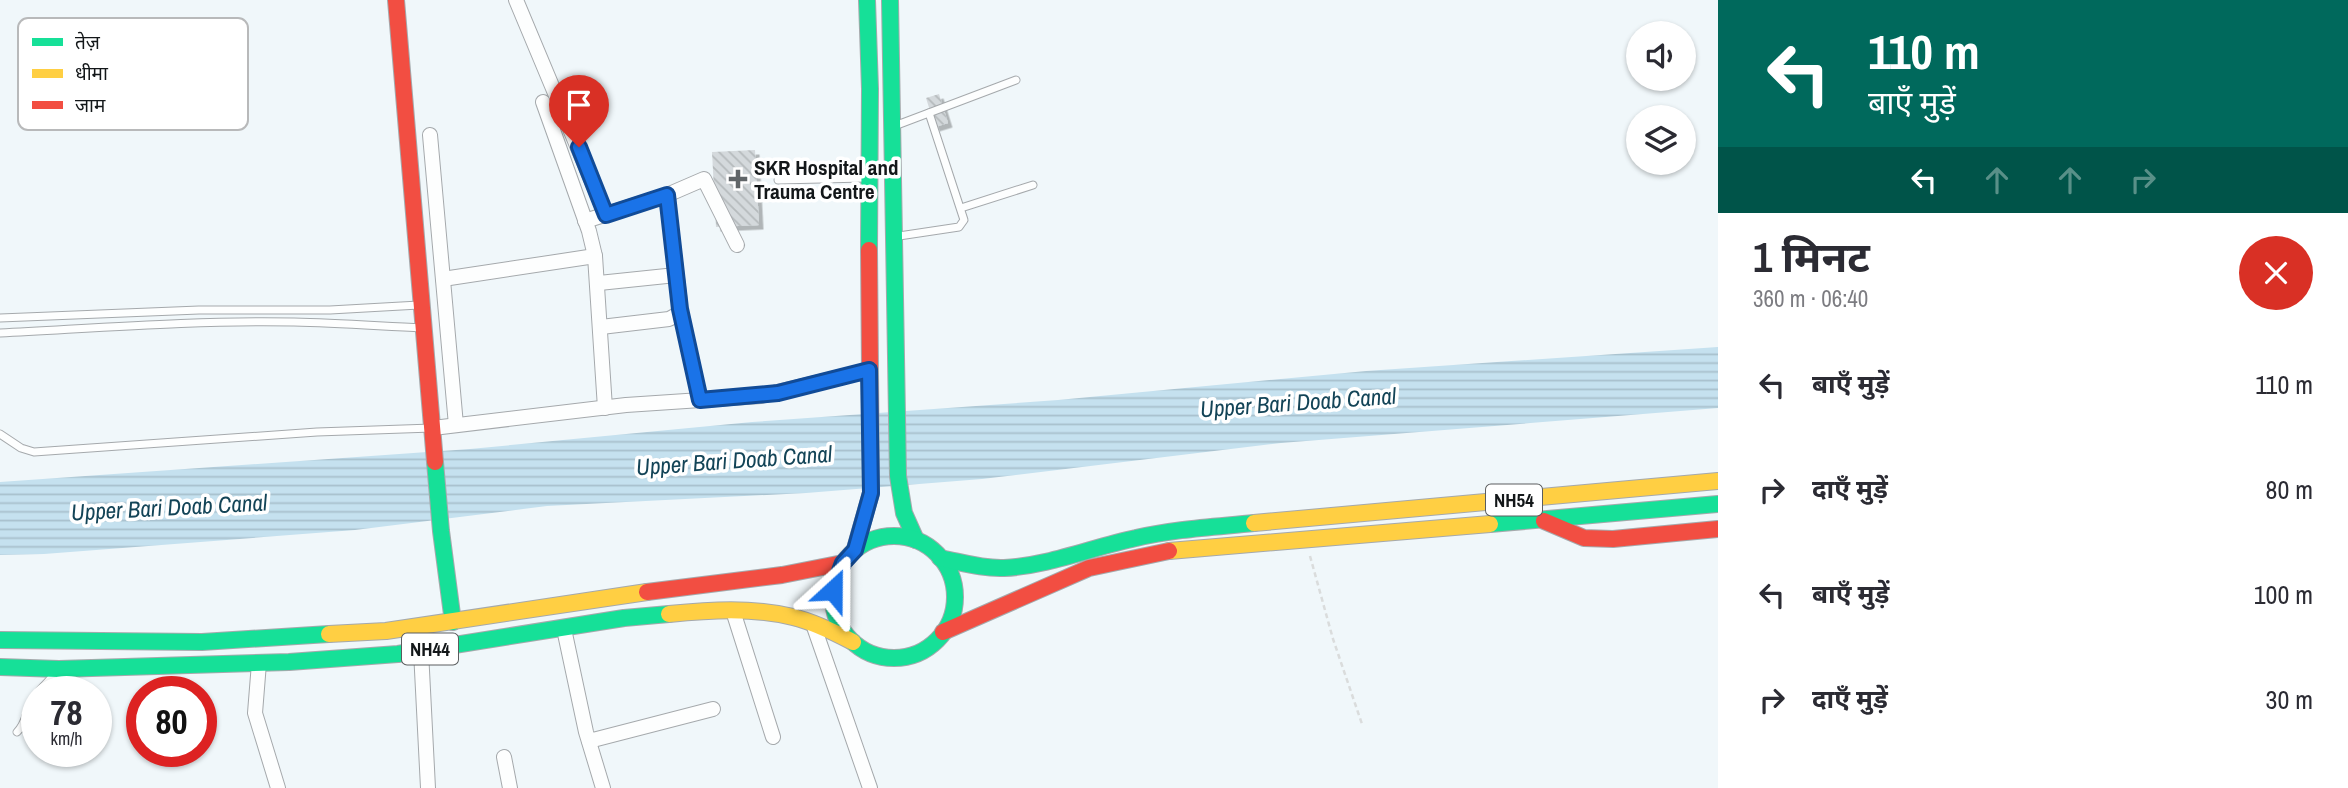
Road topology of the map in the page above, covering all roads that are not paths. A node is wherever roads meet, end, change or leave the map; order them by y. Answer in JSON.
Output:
{"nodes":[{"id":1,"x":396,"y":0,"type":"edge"},
{"id":2,"x":516,"y":0,"type":"edge"},
{"id":3,"x":867,"y":0,"type":"edge"},
{"id":4,"x":890,"y":0,"type":"edge"},
{"id":5,"x":1016,"y":80,"type":"dead end"},
{"id":6,"x":542,"y":102,"type":"dead end"},
{"id":7,"x":929,"y":113,"type":"junction"},
{"id":8,"x":893,"y":127,"type":"junction"},
{"id":9,"x":430,"y":135,"type":"dead end"},
{"id":10,"x":869,"y":178,"type":"junction"},
{"id":11,"x":778,"y":180,"type":"dead end"},
{"id":12,"x":1033,"y":185,"type":"dead end"},
{"id":13,"x":667,"y":195,"type":"junction"},
{"id":14,"x":961,"y":208,"type":"junction"},
{"id":15,"x":606,"y":215,"type":"junction"},
{"id":16,"x":585,"y":222,"type":"junction"},
{"id":17,"x":894,"y":237,"type":"junction"},
{"id":18,"x":737,"y":245,"type":"dead end"},
{"id":19,"x":595,"y":256,"type":"junction"},
{"id":20,"x":676,"y":275,"type":"junction"},
{"id":21,"x":443,"y":279,"type":"junction"},
{"id":22,"x":599,"y":283,"type":"junction"},
{"id":23,"x":421,"y":305,"type":"junction"},
{"id":24,"x":680,"y":309,"type":"junction"},
{"id":25,"x":231,"y":310,"type":"junction"},
{"id":26,"x":94,"y":314,"type":"junction"},
{"id":27,"x":0,"y":318,"type":"edge"},
{"id":28,"x":232,"y":323,"type":"junction"},
{"id":29,"x":601,"y":327,"type":"junction"},
{"id":30,"x":94,"y":328,"type":"junction"},
{"id":31,"x":423,"y":328,"type":"junction"},
{"id":32,"x":0,"y":333,"type":"edge"},
{"id":33,"x":869,"y":377,"type":"junction"},
{"id":34,"x":700,"y":400,"type":"junction"},
{"id":35,"x":605,"y":408,"type":"junction"},
{"id":36,"x":456,"y":425,"type":"junction"},
{"id":37,"x":0,"y":434,"type":"edge"},
{"id":38,"x":433,"y":436,"type":"junction"},
{"id":39,"x":1718,"y":481,"type":"edge"},
{"id":40,"x":1718,"y":504,"type":"edge"},
{"id":41,"x":1540,"y":519,"type":"junction"},
{"id":42,"x":1718,"y":529,"type":"edge"},
{"id":43,"x":916,"y":540,"type":"junction"},
{"id":44,"x":855,"y":550,"type":"junction"},
{"id":45,"x":940,"y":558,"type":"junction"},
{"id":46,"x":843,"y":563,"type":"junction"},
{"id":47,"x":733,"y":611,"type":"junction"},
{"id":48,"x":453,"y":622,"type":"junction"},
{"id":49,"x":813,"y":624,"type":"junction"},
{"id":50,"x":564,"y":629,"type":"junction"},
{"id":51,"x":943,"y":632,"type":"junction"},
{"id":52,"x":0,"y":640,"type":"edge"},
{"id":53,"x":853,"y":642,"type":"junction"},
{"id":54,"x":421,"y":651,"type":"junction"},
{"id":55,"x":259,"y":663,"type":"junction"},
{"id":56,"x":0,"y":667,"type":"edge"},
{"id":57,"x":59,"y":669,"type":"junction"},
{"id":58,"x":53,"y":676,"type":"edge"},
{"id":59,"x":713,"y":709,"type":"dead end"},
{"id":60,"x":21,"y":726,"type":"edge"},
{"id":61,"x":16,"y":732,"type":"dead end"},
{"id":62,"x":773,"y":737,"type":"dead end"},
{"id":63,"x":589,"y":741,"type":"junction"},
{"id":64,"x":504,"y":757,"type":"dead end"},
{"id":65,"x":278,"y":788,"type":"edge"},
{"id":66,"x":428,"y":788,"type":"edge"},
{"id":67,"x":510,"y":788,"type":"edge"},
{"id":68,"x":603,"y":788,"type":"edge"},
{"id":69,"x":870,"y":788,"type":"edge"}],
"edges":[{"from":1,"to":23,"type":"main road"},
{"from":2,"to":15,"type":"street"},
{"from":3,"to":10,"type":"main road"},
{"from":4,"to":8,"type":"main road"},
{"from":5,"to":7,"type":"lane"},
{"from":6,"to":16,"type":"street"},
{"from":7,"to":8,"type":"lane"},
{"from":7,"to":14,"type":"lane"},
{"from":8,"to":17,"type":"main road"},
{"from":9,"to":21,"type":"street"},
{"from":10,"to":11,"type":"lane"},
{"from":10,"to":33,"type":"main road"},
{"from":12,"to":14,"type":"lane"},
{"from":13,"to":15,"type":"street"},
{"from":13,"to":18,"type":"street"},
{"from":13,"to":20,"type":"street"},
{"from":14,"to":17,"type":"lane"},
{"from":15,"to":16,"type":"street"},
{"from":16,"to":19,"type":"street"},
{"from":17,"to":43,"type":"main road"},
{"from":19,"to":21,"type":"street"},
{"from":19,"to":22,"type":"street"},
{"from":20,"to":22,"type":"street"},
{"from":20,"to":24,"type":"street"},
{"from":21,"to":36,"type":"street"},
{"from":22,"to":29,"type":"street"},
{"from":23,"to":25,"type":"lane"},
{"from":23,"to":31,"type":"main road"},
{"from":24,"to":29,"type":"street"},
{"from":24,"to":34,"type":"street"},
{"from":25,"to":26,"type":"lane"},
{"from":25,"to":28,"type":"lane"},
{"from":26,"to":27,"type":"lane"},
{"from":26,"to":30,"type":"lane"},
{"from":28,"to":30,"type":"lane"},
{"from":28,"to":31,"type":"lane"},
{"from":29,"to":35,"type":"street"},
{"from":30,"to":32,"type":"lane"},
{"from":31,"to":38,"type":"main road"},
{"from":33,"to":34,"type":"street"},
{"from":33,"to":44,"type":"main road"},
{"from":34,"to":35,"type":"street"},
{"from":35,"to":36,"type":"street"},
{"from":36,"to":38,"type":"street"},
{"from":37,"to":38,"type":"lane"},
{"from":38,"to":48,"type":"main road"},
{"from":39,"to":45,"type":"main road","number":"NH54"},
{"from":40,"to":41,"type":"main road","number":"NH54"},
{"from":41,"to":42,"type":"main road"},
{"from":41,"to":51,"type":"main road","number":"NH54"},
{"from":43,"to":44,"type":"main road"},
{"from":43,"to":45,"type":"main road"},
{"from":44,"to":46,"type":"main road"},
{"from":45,"to":51,"type":"main road"},
{"from":46,"to":48,"type":"main road","number":"NH44"},
{"from":46,"to":53,"type":"main road"},
{"from":47,"to":49,"type":"main road","number":"NH44"},
{"from":47,"to":50,"type":"main road","number":"NH44"},
{"from":47,"to":62,"type":"street"},
{"from":48,"to":52,"type":"main road","number":"NH44"},
{"from":49,"to":53,"type":"main road","number":"NH44"},
{"from":49,"to":69,"type":"street"},
{"from":50,"to":54,"type":"main road","number":"NH44"},
{"from":50,"to":63,"type":"street"},
{"from":51,"to":53,"type":"main road","number":"NH44"},
{"from":54,"to":55,"type":"main road","number":"NH44"},
{"from":54,"to":66,"type":"street"},
{"from":55,"to":57,"type":"main road","number":"NH44"},
{"from":55,"to":65,"type":"street"},
{"from":56,"to":57,"type":"main road","number":"NH44"},
{"from":57,"to":58,"type":"lane"},
{"from":59,"to":63,"type":"street"},
{"from":60,"to":61,"type":"lane"},
{"from":63,"to":68,"type":"street"},
{"from":64,"to":67,"type":"street"}]}
